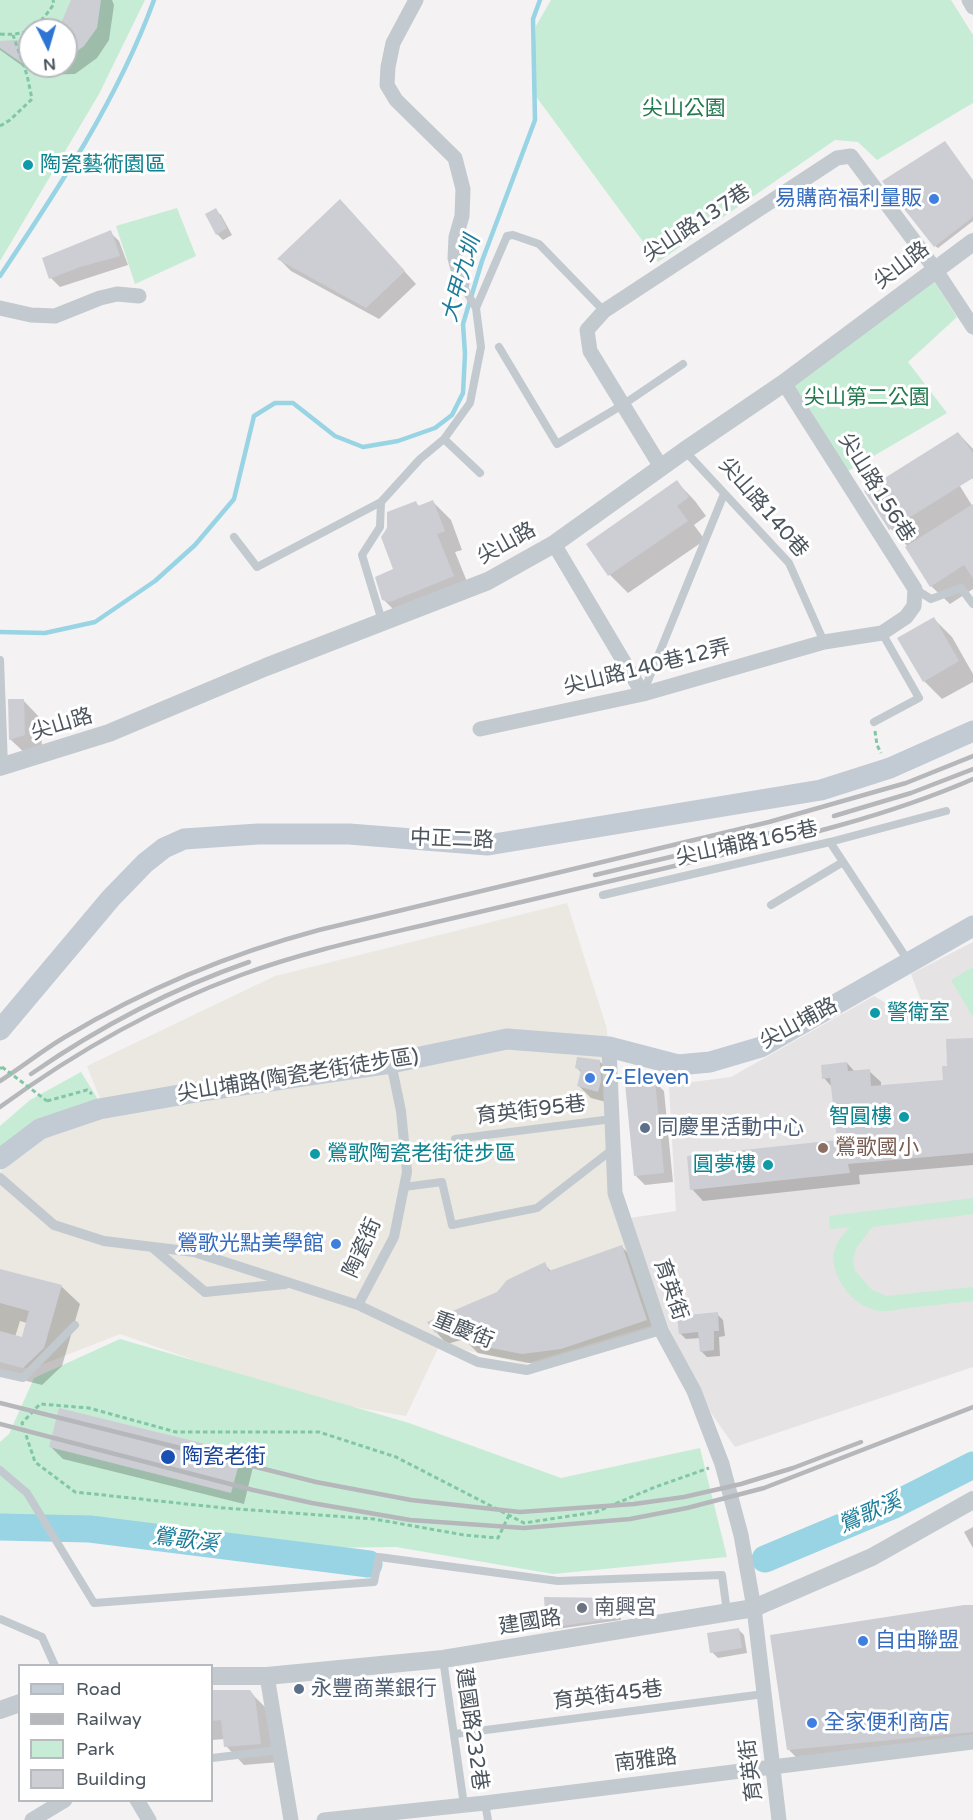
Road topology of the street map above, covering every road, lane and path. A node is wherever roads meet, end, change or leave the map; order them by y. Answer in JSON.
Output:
{"nodes":[{"id":1,"x":53,"y":0,"type":"edge"},
{"id":2,"x":416,"y":0,"type":"edge"},
{"id":3,"x":969,"y":0,"type":"edge"},
{"id":4,"x":973,"y":6,"type":"edge"},
{"id":5,"x":0,"y":34,"type":"edge"},
{"id":6,"x":13,"y":34,"type":"junction"},
{"id":7,"x":0,"y":126,"type":"edge"},
{"id":8,"x":973,"y":242,"type":"edge"},
{"id":9,"x":935,"y":269,"type":"junction"},
{"id":10,"x":462,"y":284,"type":"joint"},
{"id":11,"x":140,"y":296,"type":"dead end"},
{"id":12,"x":475,"y":305,"type":"junction"},
{"id":13,"x":0,"y":308,"type":"edge"},
{"id":14,"x":604,"y":311,"type":"junction"},
{"id":15,"x":973,"y":327,"type":"edge"},
{"id":16,"x":500,"y":347,"type":"dead end"},
{"id":17,"x":682,"y":364,"type":"dead end"},
{"id":18,"x":784,"y":383,"type":"junction"},
{"id":19,"x":624,"y":404,"type":"junction"},
{"id":20,"x":444,"y":439,"type":"junction"},
{"id":21,"x":684,"y":451,"type":"junction"},
{"id":22,"x":661,"y":467,"type":"junction"},
{"id":23,"x":480,"y":473,"type":"dead end"},
{"id":24,"x":724,"y":494,"type":"junction"},
{"id":25,"x":381,"y":502,"type":"junction"},
{"id":26,"x":234,"y":537,"type":"dead end"},
{"id":27,"x":554,"y":544,"type":"junction"},
{"id":28,"x":915,"y":589,"type":"junction"},
{"id":29,"x":973,"y":604,"type":"edge"},
{"id":30,"x":382,"y":622,"type":"junction"},
{"id":31,"x":882,"y":633,"type":"junction"},
{"id":32,"x":824,"y":642,"type":"junction"},
{"id":33,"x":0,"y":660,"type":"edge"},
{"id":34,"x":643,"y":694,"type":"junction"},
{"id":35,"x":874,"y":722,"type":"dead end"},
{"id":36,"x":480,"y":729,"type":"dead end"},
{"id":37,"x":973,"y":731,"type":"edge"},
{"id":38,"x":2,"y":767,"type":"edge"},
{"id":39,"x":946,"y":811,"type":"dead end"},
{"id":40,"x":830,"y":842,"type":"junction"},
{"id":41,"x":843,"y":862,"type":"junction"},
{"id":42,"x":603,"y":895,"type":"dead end"},
{"id":43,"x":771,"y":905,"type":"dead end"},
{"id":44,"x":973,"y":926,"type":"edge"},
{"id":45,"x":909,"y":963,"type":"junction"},
{"id":46,"x":0,"y":1030,"type":"edge"},
{"id":47,"x":609,"y":1047,"type":"junction"},
{"id":48,"x":391,"y":1063,"type":"junction"},
{"id":49,"x":0,"y":1068,"type":"edge"},
{"id":50,"x":87,"y":1090,"type":"dead end"},
{"id":51,"x":612,"y":1119,"type":"junction"},
{"id":52,"x":455,"y":1139,"type":"dead end"},
{"id":53,"x":613,"y":1148,"type":"junction"},
{"id":54,"x":0,"y":1159,"type":"edge"},
{"id":55,"x":0,"y":1178,"type":"edge"},
{"id":56,"x":404,"y":1187,"type":"junction"},
{"id":57,"x":152,"y":1247,"type":"junction"},
{"id":58,"x":290,"y":1284,"type":"junction"},
{"id":59,"x":358,"y":1305,"type":"junction"},
{"id":60,"x":75,"y":1325,"type":"dead end"},
{"id":61,"x":661,"y":1330,"type":"junction"},
{"id":62,"x":0,"y":1373,"type":"edge"},
{"id":63,"x":722,"y":1464,"type":"junction"},
{"id":64,"x":0,"y":1470,"type":"edge"},
{"id":65,"x":973,"y":1500,"type":"edge"},
{"id":66,"x":509,"y":1515,"type":"junction"},
{"id":67,"x":754,"y":1608,"type":"junction"},
{"id":68,"x":727,"y":1613,"type":"junction"},
{"id":69,"x":0,"y":1619,"type":"edge"},
{"id":70,"x":443,"y":1659,"type":"junction"},
{"id":71,"x":55,"y":1664,"type":"edge"},
{"id":72,"x":213,"y":1676,"type":"edge"},
{"id":73,"x":267,"y":1676,"type":"junction"},
{"id":74,"x":764,"y":1694,"type":"junction"},
{"id":75,"x":18,"y":1704,"type":"edge"},
{"id":76,"x":0,"y":1710,"type":"edge"},
{"id":77,"x":455,"y":1734,"type":"junction"},
{"id":78,"x":973,"y":1742,"type":"edge"},
{"id":79,"x":279,"y":1750,"type":"junction"},
{"id":80,"x":213,"y":1758,"type":"edge"},
{"id":81,"x":773,"y":1766,"type":"junction"},
{"id":82,"x":62,"y":1802,"type":"edge"},
{"id":83,"x":138,"y":1802,"type":"edge"},
{"id":84,"x":485,"y":1803,"type":"junction"},
{"id":85,"x":464,"y":1804,"type":"junction"},
{"id":86,"x":32,"y":1820,"type":"edge"},
{"id":87,"x":149,"y":1820,"type":"edge"},
{"id":88,"x":291,"y":1820,"type":"edge"},
{"id":89,"x":324,"y":1820,"type":"edge"},
{"id":90,"x":488,"y":1820,"type":"edge"},
{"id":91,"x":779,"y":1820,"type":"edge"}],
"edges":[{"from":1,"to":6,"type":"path"},
{"from":2,"to":10,"type":"street"},
{"from":3,"to":4,"type":"street"},
{"from":5,"to":6,"type":"path"},
{"from":6,"to":7,"type":"path"},
{"from":8,"to":9,"type":"street","name":"尖山路"},
{"from":9,"to":14,"type":"street","name":"尖山路137巷"},
{"from":9,"to":15,"type":"street"},
{"from":9,"to":18,"type":"street","name":"尖山路"},
{"from":10,"to":12,"type":"lane"},
{"from":11,"to":13,"type":"street"},
{"from":12,"to":14,"type":"lane"},
{"from":12,"to":20,"type":"lane"},
{"from":14,"to":19,"type":"street","name":"尖山路137巷"},
{"from":16,"to":19,"type":"lane"},
{"from":17,"to":19,"type":"lane"},
{"from":18,"to":21,"type":"street","name":"尖山路"},
{"from":18,"to":28,"type":"street","name":"尖山路156巷"},
{"from":19,"to":22,"type":"street","name":"尖山路137巷"},
{"from":20,"to":23,"type":"lane"},
{"from":20,"to":25,"type":"lane"},
{"from":21,"to":22,"type":"street","name":"尖山路"},
{"from":21,"to":24,"type":"lane","name":"尖山路140巷"},
{"from":22,"to":27,"type":"street","name":"尖山路"},
{"from":24,"to":32,"type":"lane","name":"尖山路140巷"},
{"from":24,"to":34,"type":"lane"},
{"from":25,"to":26,"type":"lane"},
{"from":25,"to":30,"type":"lane"},
{"from":27,"to":30,"type":"street","name":"尖山路"},
{"from":27,"to":34,"type":"street"},
{"from":28,"to":29,"type":"lane"},
{"from":28,"to":31,"type":"street"},
{"from":30,"to":38,"type":"street","name":"尖山路"},
{"from":31,"to":32,"type":"street"},
{"from":31,"to":35,"type":"lane"},
{"from":32,"to":34,"type":"street","name":"尖山路140巷12弄"},
{"from":33,"to":38,"type":"lane"},
{"from":34,"to":36,"type":"street","name":"尖山路140巷12弄"},
{"from":37,"to":46,"type":"main road","name":"中正二路"},
{"from":39,"to":40,"type":"lane"},
{"from":40,"to":41,"type":"lane","name":"尖山埔路165巷"},
{"from":40,"to":42,"type":"lane","name":"尖山埔路165巷"},
{"from":41,"to":43,"type":"lane"},
{"from":41,"to":45,"type":"lane","name":"尖山埔路165巷"},
{"from":44,"to":45,"type":"main road","name":"尖山埔路"},
{"from":45,"to":47,"type":"main road","name":"尖山埔路"},
{"from":47,"to":48,"type":"main road","name":"尖山埔路(陶瓷老街徒步區)"},
{"from":47,"to":51,"type":"street","name":"育英街"},
{"from":48,"to":54,"type":"main road","name":"尖山埔路(陶瓷老街徒步區)"},
{"from":48,"to":56,"type":"street","name":"陶瓷街"},
{"from":49,"to":50,"type":"path","bridge":true},
{"from":51,"to":52,"type":"lane","name":"育英街95巷"},
{"from":51,"to":53,"type":"street","name":"育英街"},
{"from":53,"to":56,"type":"lane"},
{"from":53,"to":61,"type":"street","name":"育英街"},
{"from":55,"to":57,"type":"street","name":"重慶街"},
{"from":56,"to":59,"type":"street","name":"陶瓷街"},
{"from":57,"to":58,"type":"street","name":"重慶街"},
{"from":57,"to":58,"type":"street","name":"重慶街"},
{"from":58,"to":59,"type":"street","name":"重慶街"},
{"from":59,"to":61,"type":"street","name":"重慶街"},
{"from":60,"to":62,"type":"lane"},
{"from":61,"to":63,"type":"street","name":"育英街"},
{"from":63,"to":66,"type":"path"},
{"from":63,"to":67,"type":"street","name":"育英街"},
{"from":64,"to":68,"type":"lane"},
{"from":65,"to":67,"type":"street","name":"建國路"},
{"from":66,"to":66,"type":"path"},
{"from":67,"to":68,"type":"street","name":"建國路"},
{"from":67,"to":74,"type":"street","name":"育英街"},
{"from":68,"to":70,"type":"street","name":"建國路"},
{"from":69,"to":71,"type":"lane"},
{"from":70,"to":73,"type":"street","name":"建國路"},
{"from":70,"to":77,"type":"lane","name":"建國路232巷"},
{"from":72,"to":73,"type":"street","name":"建國路"},
{"from":73,"to":79,"type":"street"},
{"from":74,"to":77,"type":"lane","name":"育英街45巷"},
{"from":74,"to":81,"type":"street","name":"育英街"},
{"from":75,"to":76,"type":"street"},
{"from":77,"to":85,"type":"lane","name":"建國路232巷"},
{"from":78,"to":81,"type":"street","name":"南雅路"},
{"from":79,"to":80,"type":"lane"},
{"from":79,"to":88,"type":"street"},
{"from":81,"to":84,"type":"street","name":"南雅路"},
{"from":81,"to":91,"type":"street","name":"育英街"},
{"from":82,"to":86,"type":"street"},
{"from":83,"to":87,"type":"street"},
{"from":84,"to":85,"type":"street","name":"南雅路"},
{"from":84,"to":90,"type":"lane"},
{"from":85,"to":89,"type":"street","name":"南雅路"}]}
